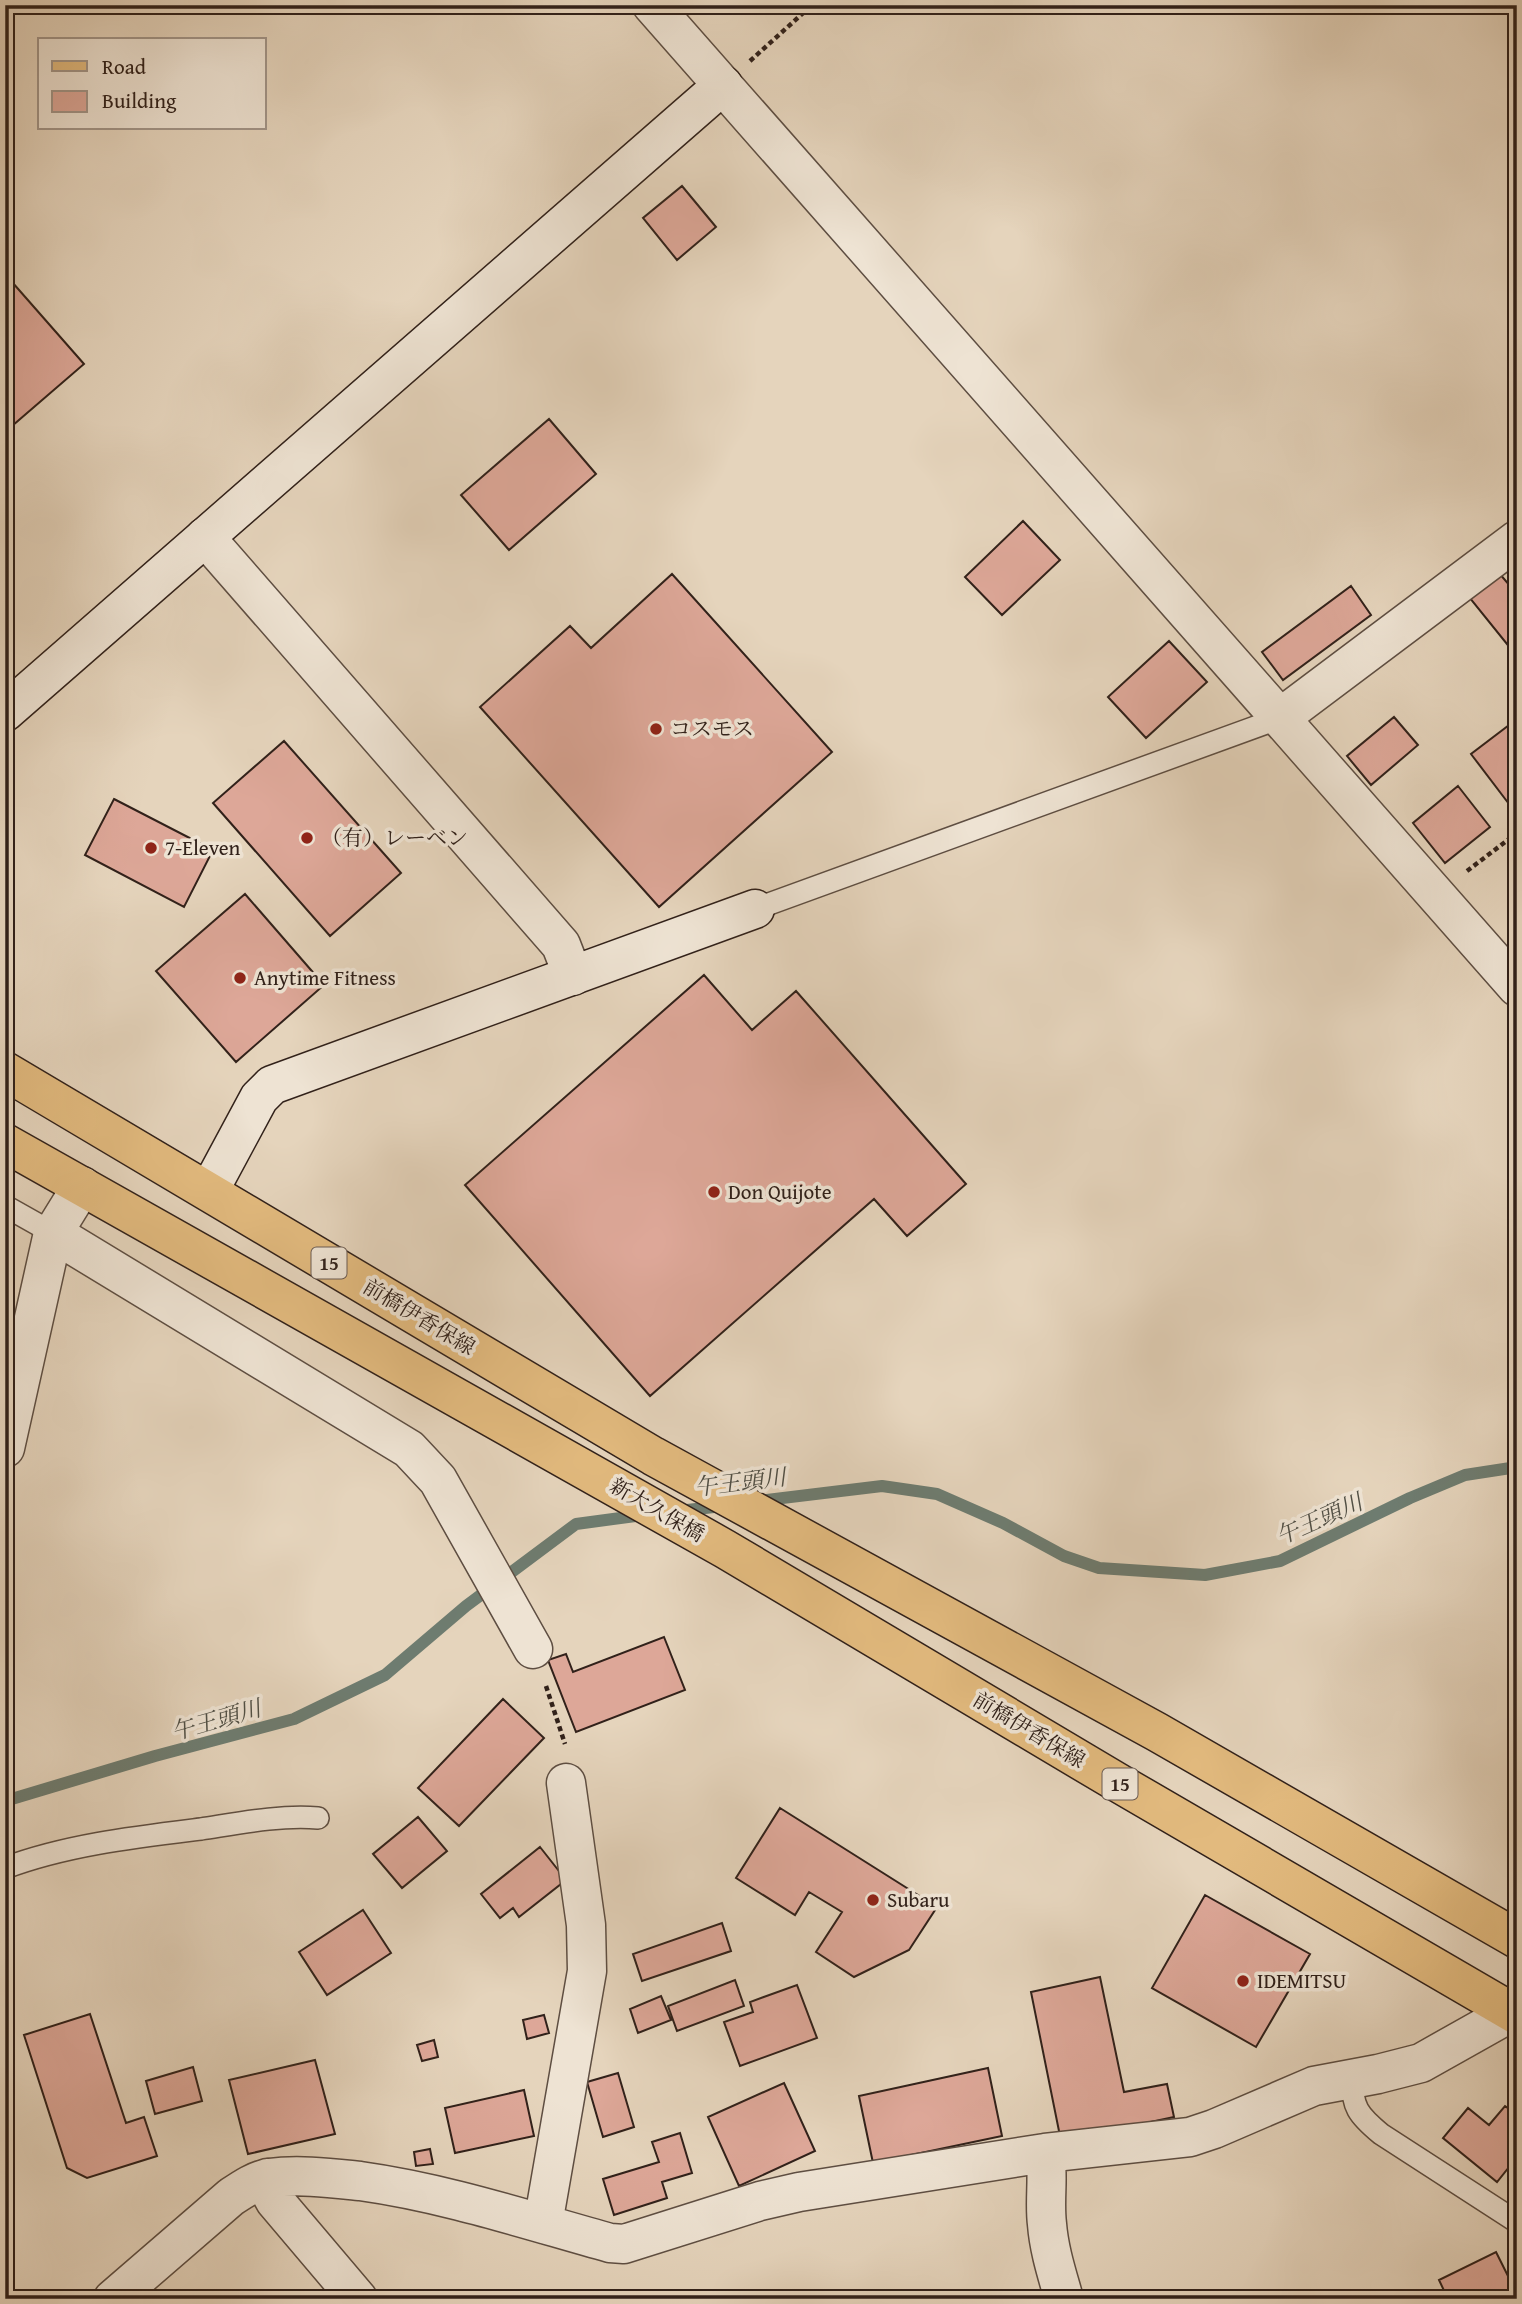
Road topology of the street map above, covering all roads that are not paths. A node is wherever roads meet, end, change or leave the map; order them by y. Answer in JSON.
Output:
{"nodes":[{"id":1,"x":652,"y":5,"type":"edge"},
{"id":2,"x":723,"y":85,"type":"junction"},
{"id":3,"x":205,"y":537,"type":"junction"},
{"id":4,"x":1517,"y":540,"type":"edge"},
{"id":5,"x":5,"y":712,"type":"edge"},
{"id":6,"x":1280,"y":718,"type":"junction"},
{"id":7,"x":755,"y":909,"type":"joint"},
{"id":8,"x":573,"y":976,"type":"junction"},
{"id":9,"x":1517,"y":987,"type":"edge"},
{"id":10,"x":5,"y":1070,"type":"edge"},
{"id":11,"x":5,"y":1143,"type":"edge"},
{"id":12,"x":82,"y":1186,"type":"junction"},
{"id":13,"x":209,"y":1191,"type":"junction"},
{"id":14,"x":5,"y":1206,"type":"edge"},
{"id":15,"x":53,"y":1233,"type":"junction"},
{"id":16,"x":5,"y":1447,"type":"edge"},
{"id":17,"x":725,"y":1549,"type":"joint"},
{"id":18,"x":533,"y":1649,"type":"road end"},
{"id":19,"x":566,"y":1783,"type":"road end"},
{"id":20,"x":318,"y":1818,"type":"dead end"},
{"id":21,"x":5,"y":1868,"type":"edge"},
{"id":22,"x":1517,"y":1939,"type":"edge"},
{"id":23,"x":1515,"y":2012,"type":"edge"},
{"id":24,"x":1352,"y":2078,"type":"junction"},
{"id":25,"x":1045,"y":2153,"type":"junction"},
{"id":26,"x":267,"y":2178,"type":"junction"},
{"id":27,"x":1517,"y":2222,"type":"edge"},
{"id":28,"x":543,"y":2224,"type":"junction"},
{"id":29,"x":113,"y":2299,"type":"edge"},
{"id":30,"x":358,"y":2299,"type":"edge"},
{"id":31,"x":1064,"y":2299,"type":"edge"}],
"edges":[{"from":1,"to":2,"type":"street"},
{"from":2,"to":3,"type":"street"},
{"from":2,"to":6,"type":"street"},
{"from":3,"to":5,"type":"street"},
{"from":3,"to":8,"type":"street"},
{"from":4,"to":6,"type":"street"},
{"from":6,"to":7,"type":"lane"},
{"from":6,"to":9,"type":"street"},
{"from":7,"to":8,"type":"street"},
{"from":8,"to":13,"type":"street"},
{"from":10,"to":13,"type":"main road","name":"前橋伊香保線","number":"15"},
{"from":11,"to":12,"type":"main road","number":"15"},
{"from":12,"to":15,"type":"street"},
{"from":12,"to":17,"type":"main road","name":"新大久保橋","number":"15"},
{"from":13,"to":22,"type":"main road","name":"前橋伊香保線","number":"15"},
{"from":14,"to":15,"type":"lane"},
{"from":15,"to":16,"type":"street"},
{"from":15,"to":18,"type":"street"},
{"from":17,"to":23,"type":"main road","name":"前橋伊香保線","number":"15"},
{"from":19,"to":28,"type":"street"},
{"from":20,"to":21,"type":"lane"},
{"from":23,"to":24,"type":"street"},
{"from":24,"to":25,"type":"street"},
{"from":24,"to":27,"type":"lane"},
{"from":25,"to":28,"type":"street"},
{"from":25,"to":31,"type":"street"},
{"from":26,"to":28,"type":"street"},
{"from":26,"to":29,"type":"street"},
{"from":26,"to":30,"type":"street"}]}
